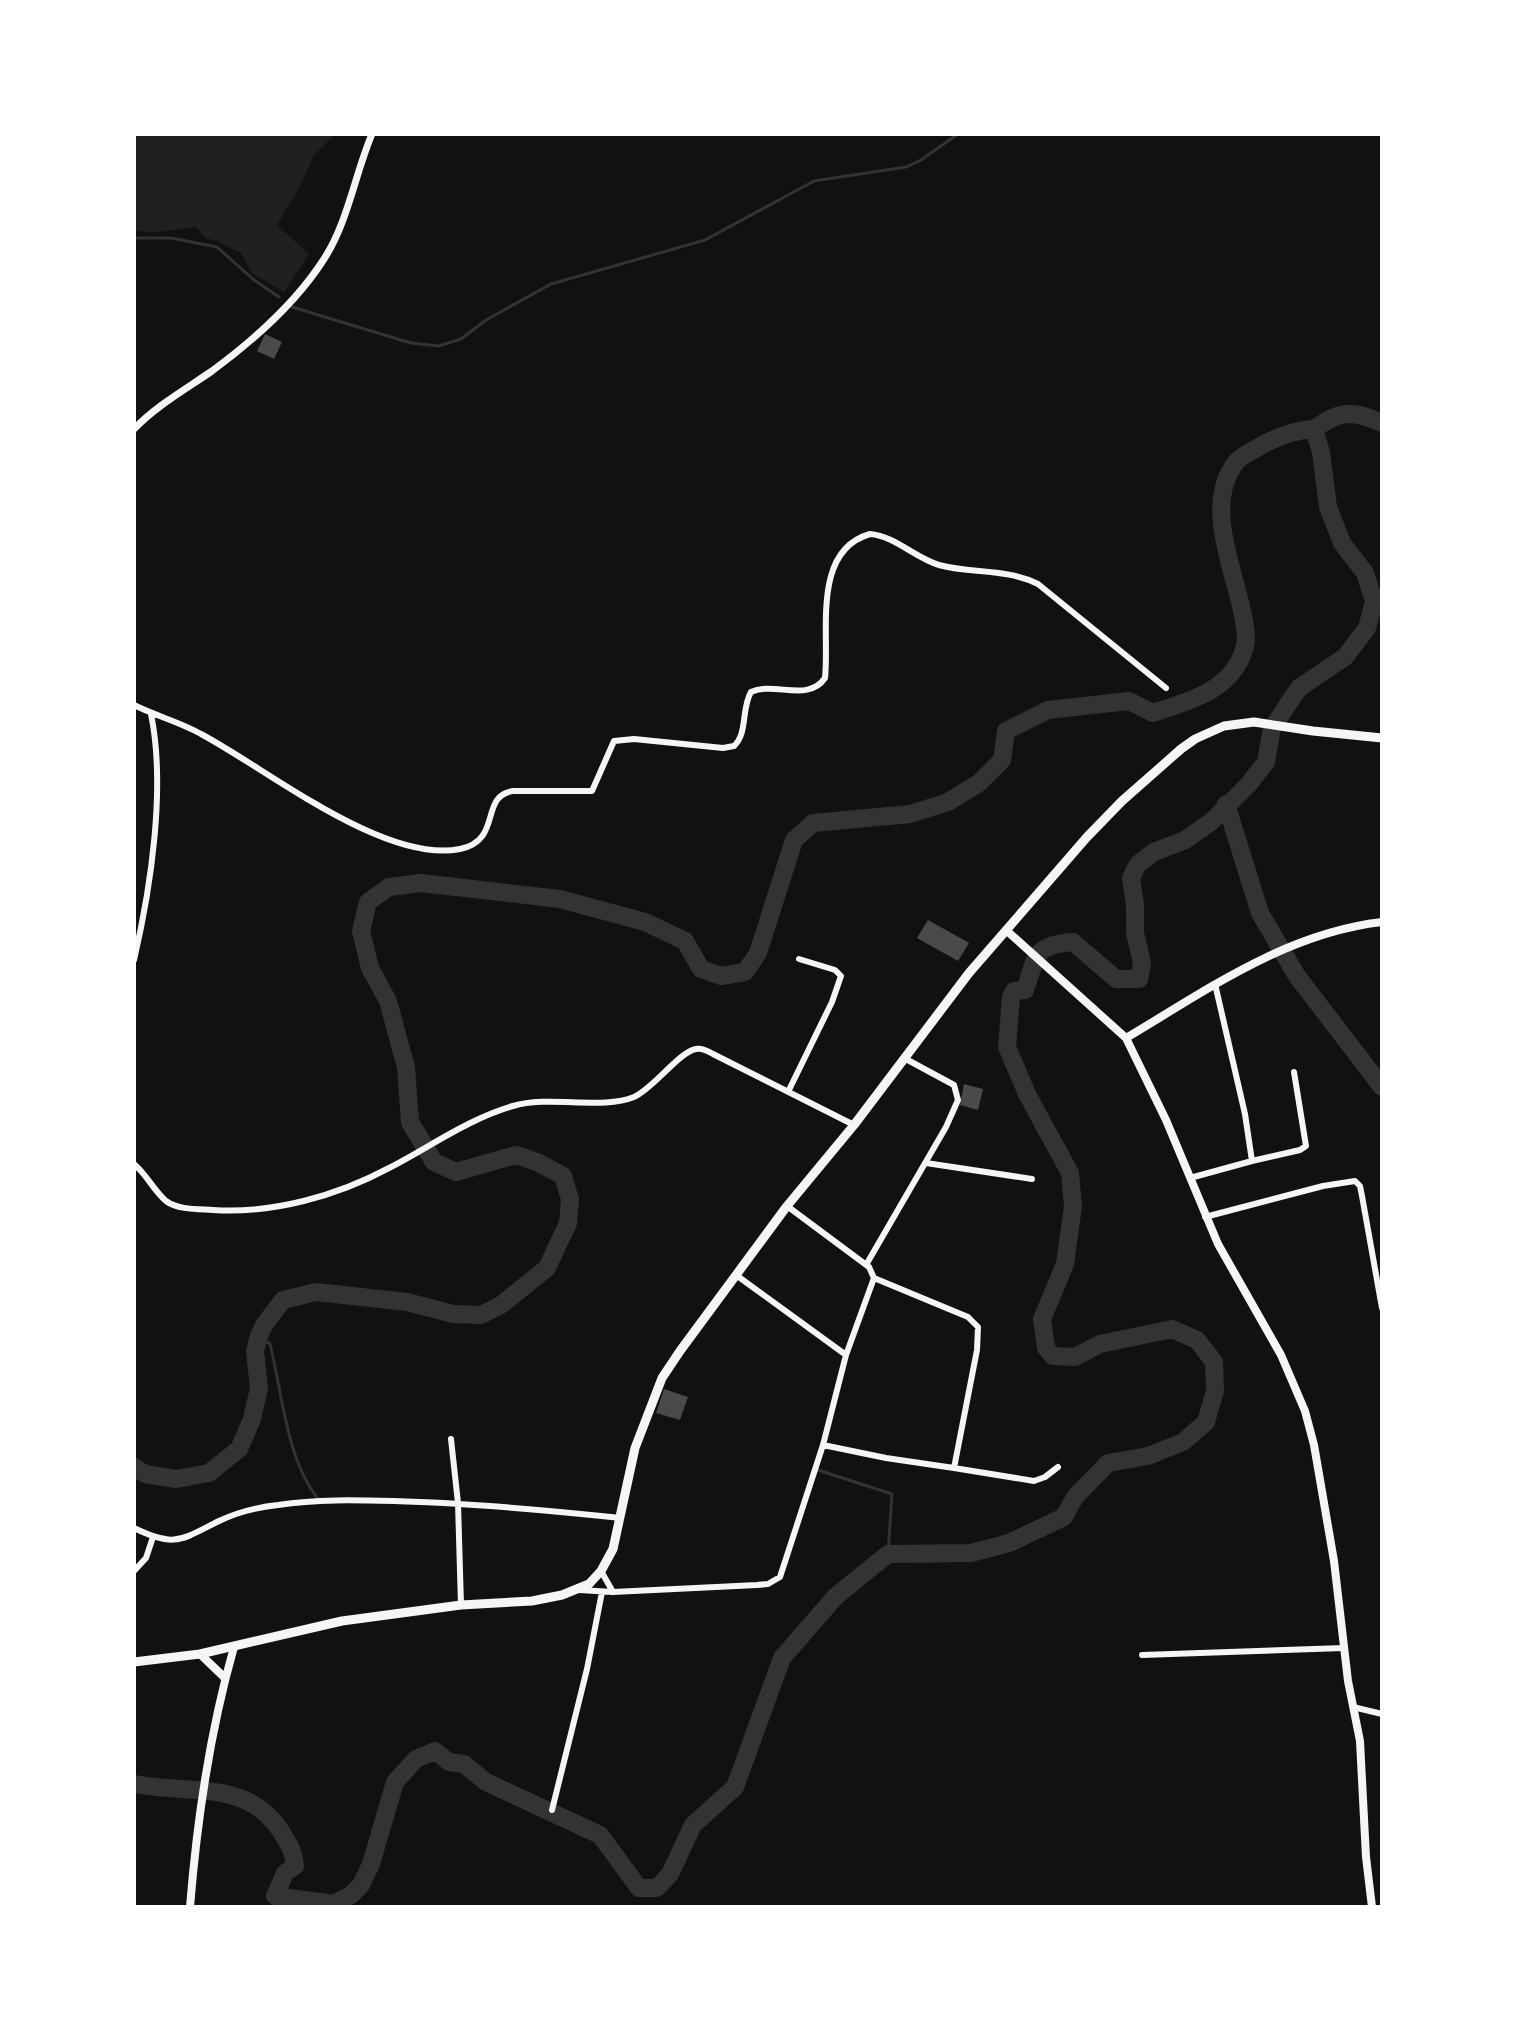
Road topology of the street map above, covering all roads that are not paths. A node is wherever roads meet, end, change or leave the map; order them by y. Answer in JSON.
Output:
{"nodes":[{"id":1,"x":372,"y":134,"type":"edge"},
{"id":2,"x":134,"y":429,"type":"edge"},
{"id":3,"x":1166,"y":688,"type":"dead end"},
{"id":4,"x":134,"y":705,"type":"edge"},
{"id":5,"x":151,"y":714,"type":"junction"},
{"id":6,"x":1382,"y":738,"type":"edge"},
{"id":7,"x":1382,"y":922,"type":"edge"},
{"id":8,"x":1006,"y":930,"type":"junction"},
{"id":9,"x":135,"y":948,"type":"edge"},
{"id":10,"x":799,"y":959,"type":"dead end"},
{"id":11,"x":134,"y":960,"type":"edge"},
{"id":12,"x":1215,"y":984,"type":"junction"},
{"id":13,"x":1126,"y":1038,"type":"junction"},
{"id":14,"x":904,"y":1058,"type":"junction"},
{"id":15,"x":1294,"y":1072,"type":"dead end"},
{"id":16,"x":788,"y":1092,"type":"junction"},
{"id":17,"x":854,"y":1125,"type":"junction"},
{"id":18,"x":1252,"y":1161,"type":"junction"},
{"id":19,"x":926,"y":1163,"type":"junction"},
{"id":20,"x":134,"y":1164,"type":"edge"},
{"id":21,"x":1190,"y":1178,"type":"junction"},
{"id":22,"x":1032,"y":1179,"type":"dead end"},
{"id":23,"x":787,"y":1206,"type":"junction"},
{"id":24,"x":1205,"y":1217,"type":"junction"},
{"id":25,"x":866,"y":1265,"type":"junction"},
{"id":26,"x":736,"y":1275,"type":"junction"},
{"id":27,"x":874,"y":1278,"type":"junction"},
{"id":28,"x":1382,"y":1308,"type":"edge"},
{"id":29,"x":846,"y":1355,"type":"junction"},
{"id":30,"x":451,"y":1439,"type":"dead end"},
{"id":31,"x":823,"y":1445,"type":"junction"},
{"id":32,"x":1058,"y":1467,"type":"dead end"},
{"id":33,"x":954,"y":1468,"type":"junction"},
{"id":34,"x":458,"y":1503,"type":"junction"},
{"id":35,"x":621,"y":1518,"type":"junction"},
{"id":36,"x":134,"y":1528,"type":"edge"},
{"id":37,"x":153,"y":1537,"type":"junction"},
{"id":38,"x":134,"y":1571,"type":"edge"},
{"id":39,"x":601,"y":1571,"type":"junction"},
{"id":40,"x":579,"y":1590,"type":"junction"},
{"id":41,"x":602,"y":1592,"type":"junction"},
{"id":42,"x":613,"y":1592,"type":"junction"},
{"id":43,"x":461,"y":1605,"type":"junction"},
{"id":44,"x":234,"y":1647,"type":"junction"},
{"id":45,"x":1344,"y":1648,"type":"junction"},
{"id":46,"x":200,"y":1654,"type":"junction"},
{"id":47,"x":1142,"y":1655,"type":"dead end"},
{"id":48,"x":134,"y":1662,"type":"edge"},
{"id":49,"x":225,"y":1678,"type":"junction"},
{"id":50,"x":1353,"y":1707,"type":"junction"},
{"id":51,"x":1382,"y":1714,"type":"edge"},
{"id":52,"x":552,"y":1810,"type":"dead end"},
{"id":53,"x":190,"y":1907,"type":"edge"},
{"id":54,"x":1372,"y":1907,"type":"edge"}],
"edges":[{"from":1,"to":2,"type":"street"},
{"from":3,"to":5,"type":"street"},
{"from":4,"to":5,"type":"street"},
{"from":5,"to":9,"type":"street"},
{"from":6,"to":8,"type":"highway"},
{"from":7,"to":12,"type":"main road"},
{"from":8,"to":13,"type":"main road"},
{"from":8,"to":14,"type":"highway"},
{"from":9,"to":11,"type":"street"},
{"from":10,"to":16,"type":"street"},
{"from":12,"to":13,"type":"main road"},
{"from":12,"to":18,"type":"street"},
{"from":13,"to":21,"type":"main road"},
{"from":14,"to":17,"type":"highway"},
{"from":14,"to":19,"type":"street"},
{"from":15,"to":18,"type":"street"},
{"from":16,"to":17,"type":"street"},
{"from":16,"to":20,"type":"street"},
{"from":17,"to":23,"type":"highway"},
{"from":18,"to":21,"type":"street"},
{"from":19,"to":22,"type":"street"},
{"from":19,"to":25,"type":"street"},
{"from":21,"to":24,"type":"main road"},
{"from":23,"to":25,"type":"street"},
{"from":23,"to":26,"type":"highway"},
{"from":24,"to":28,"type":"street"},
{"from":24,"to":45,"type":"main road"},
{"from":25,"to":27,"type":"street"},
{"from":26,"to":29,"type":"street"},
{"from":26,"to":35,"type":"highway"},
{"from":27,"to":29,"type":"street"},
{"from":27,"to":33,"type":"street"},
{"from":29,"to":31,"type":"street"},
{"from":30,"to":34,"type":"street"},
{"from":31,"to":33,"type":"street"},
{"from":31,"to":42,"type":"street"},
{"from":32,"to":33,"type":"street"},
{"from":34,"to":35,"type":"street"},
{"from":34,"to":37,"type":"street"},
{"from":34,"to":43,"type":"street"},
{"from":35,"to":39,"type":"highway"},
{"from":36,"to":37,"type":"street"},
{"from":37,"to":38,"type":"street"},
{"from":39,"to":40,"type":"highway"},
{"from":39,"to":42,"type":"street"},
{"from":40,"to":41,"type":"street"},
{"from":40,"to":43,"type":"highway"},
{"from":41,"to":42,"type":"street"},
{"from":41,"to":52,"type":"street"},
{"from":43,"to":44,"type":"highway"},
{"from":44,"to":46,"type":"highway"},
{"from":44,"to":49,"type":"main road"},
{"from":45,"to":47,"type":"street"},
{"from":45,"to":50,"type":"main road"},
{"from":46,"to":48,"type":"highway"},
{"from":46,"to":49,"type":"main road"},
{"from":49,"to":53,"type":"main road"},
{"from":50,"to":51,"type":"street"},
{"from":50,"to":54,"type":"main road"}]}
